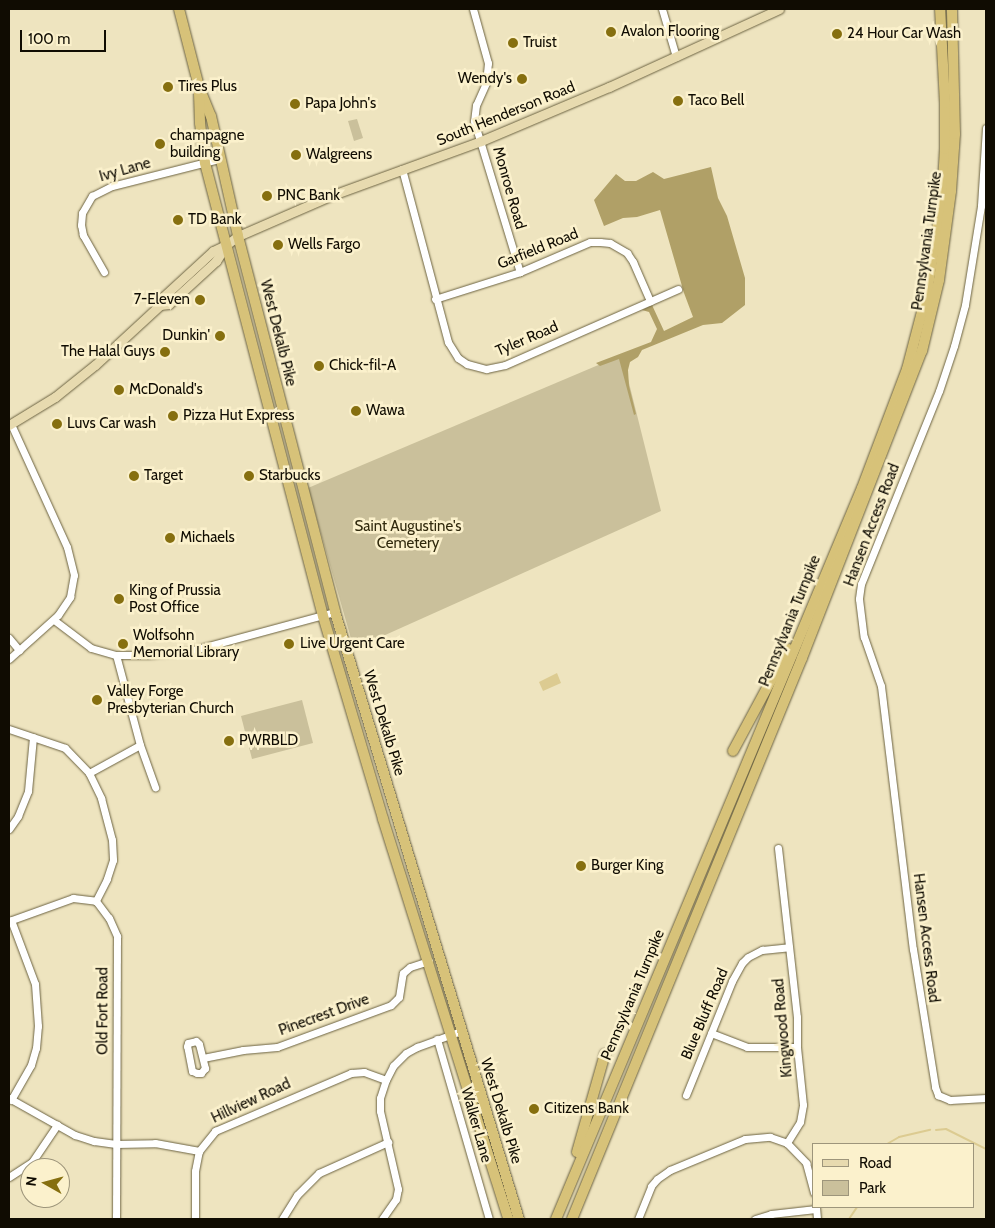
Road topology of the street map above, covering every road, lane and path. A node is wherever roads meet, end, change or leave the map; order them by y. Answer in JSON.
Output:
{"nodes":[{"id":1,"x":179,"y":9,"type":"edge"},
{"id":2,"x":473,"y":9,"type":"edge"},
{"id":3,"x":662,"y":9,"type":"edge"},
{"id":4,"x":779,"y":9,"type":"edge"},
{"id":5,"x":940,"y":9,"type":"edge"},
{"id":6,"x":952,"y":9,"type":"edge"},
{"id":7,"x":676,"y":57,"type":"junction"},
{"id":8,"x":199,"y":87,"type":"junction"},
{"id":9,"x":986,"y":128,"type":"edge"},
{"id":10,"x":481,"y":141,"type":"junction"},
{"id":11,"x":219,"y":160,"type":"junction"},
{"id":12,"x":205,"y":163,"type":"junction"},
{"id":13,"x":402,"y":169,"type":"junction"},
{"id":14,"x":238,"y":236,"type":"junction"},
{"id":15,"x":226,"y":245,"type":"junction"},
{"id":16,"x":104,"y":272,"type":"dead end"},
{"id":17,"x":520,"y":272,"type":"junction"},
{"id":18,"x":678,"y":289,"type":"dead end"},
{"id":19,"x":435,"y":299,"type":"junction"},
{"id":20,"x":650,"y":301,"type":"junction"},
{"id":21,"x":268,"y":403,"type":"junction"},
{"id":22,"x":10,"y":425,"type":"edge"},
{"id":23,"x":277,"y":442,"type":"junction"},
{"id":24,"x":292,"y":445,"type":"junction"},
{"id":25,"x":298,"y":473,"type":"junction"},
{"id":26,"x":812,"y":604,"type":"junction"},
{"id":27,"x":335,"y":612,"type":"junction"},
{"id":28,"x":323,"y":616,"type":"junction"},
{"id":29,"x":54,"y":620,"type":"junction"},
{"id":30,"x":9,"y":638,"type":"edge"},
{"id":31,"x":19,"y":650,"type":"junction"},
{"id":32,"x":116,"y":655,"type":"junction"},
{"id":33,"x":9,"y":659,"type":"edge"},
{"id":34,"x":9,"y":729,"type":"edge"},
{"id":35,"x":33,"y":737,"type":"junction"},
{"id":36,"x":140,"y":745,"type":"junction"},
{"id":37,"x":733,"y":751,"type":"dead end"},
{"id":38,"x":89,"y":773,"type":"junction"},
{"id":39,"x":155,"y":787,"type":"dead end"},
{"id":40,"x":9,"y":829,"type":"edge"},
{"id":41,"x":778,"y":848,"type":"dead end"},
{"id":42,"x":96,"y":901,"type":"junction"},
{"id":43,"x":10,"y":921,"type":"edge"},
{"id":44,"x":789,"y":947,"type":"junction"},
{"id":45,"x":429,"y":961,"type":"junction"},
{"id":46,"x":461,"y":1031,"type":"junction"},
{"id":47,"x":711,"y":1033,"type":"junction"},
{"id":48,"x":450,"y":1035,"type":"junction"},
{"id":49,"x":437,"y":1039,"type":"junction"},
{"id":50,"x":797,"y":1047,"type":"junction"},
{"id":51,"x":605,"y":1054,"type":"dead end"},
{"id":52,"x":203,"y":1058,"type":"dead end"},
{"id":53,"x":386,"y":1080,"type":"junction"},
{"id":54,"x":686,"y":1095,"type":"dead end"},
{"id":55,"x":986,"y":1098,"type":"edge"},
{"id":56,"x":10,"y":1099,"type":"edge"},
{"id":57,"x":57,"y":1125,"type":"junction"},
{"id":58,"x":388,"y":1142,"type":"junction"},
{"id":59,"x":787,"y":1143,"type":"junction"},
{"id":60,"x":116,"y":1144,"type":"junction"},
{"id":61,"x":199,"y":1151,"type":"junction"},
{"id":62,"x":9,"y":1177,"type":"edge"},
{"id":63,"x":812,"y":1185,"type":"edge"},
{"id":64,"x":816,"y":1208,"type":"edge"},
{"id":65,"x":557,"y":1216,"type":"edge"},
{"id":66,"x":116,"y":1219,"type":"edge"},
{"id":67,"x":195,"y":1219,"type":"edge"},
{"id":68,"x":282,"y":1219,"type":"edge"},
{"id":69,"x":382,"y":1219,"type":"edge"},
{"id":70,"x":489,"y":1219,"type":"edge"},
{"id":71,"x":508,"y":1219,"type":"edge"},
{"id":72,"x":519,"y":1219,"type":"edge"},
{"id":73,"x":572,"y":1219,"type":"edge"},
{"id":74,"x":638,"y":1219,"type":"edge"},
{"id":75,"x":756,"y":1219,"type":"edge"},
{"id":76,"x":817,"y":1219,"type":"edge"}],
"edges":[{"from":1,"to":8,"type":"highway","name":"West Dekalb Pike"},
{"from":2,"to":10,"type":"street","name":"Monroe Road"},
{"from":3,"to":7,"type":"street"},
{"from":4,"to":7,"type":"main road","name":"South Henderson Road"},
{"from":5,"to":26,"type":"highway","name":"Pennsylvania Turnpike"},
{"from":6,"to":73,"type":"highway","name":"Pennsylvania Turnpike"},
{"from":7,"to":10,"type":"main road","name":"South Henderson Road"},
{"from":8,"to":11,"type":"highway","name":"West Dekalb Pike"},
{"from":8,"to":12,"type":"highway","name":"West Dekalb Pike"},
{"from":9,"to":55,"type":"street","name":"Hansen Access Road"},
{"from":10,"to":13,"type":"main road","name":"South Henderson Road"},
{"from":10,"to":17,"type":"street","name":"Monroe Road"},
{"from":11,"to":12,"type":"street","name":"Ivy Lane"},
{"from":11,"to":14,"type":"highway","name":"West Dekalb Pike"},
{"from":12,"to":15,"type":"highway","name":"West Dekalb Pike"},
{"from":12,"to":16,"type":"street","name":"Ivy Lane"},
{"from":13,"to":14,"type":"main road","name":"South Henderson Road"},
{"from":13,"to":19,"type":"street","name":"Tyler Road"},
{"from":14,"to":15,"type":"main road","name":"South Henderson Road"},
{"from":14,"to":24,"type":"highway","name":"West Dekalb Pike"},
{"from":15,"to":21,"type":"highway","name":"West Dekalb Pike"},
{"from":15,"to":22,"type":"main road","name":"South Henderson Road"},
{"from":17,"to":19,"type":"street","name":"Garfield Road"},
{"from":17,"to":20,"type":"street","name":"Garfield Road"},
{"from":18,"to":20,"type":"street","name":"Tyler Road"},
{"from":19,"to":20,"type":"street","name":"Tyler Road"},
{"from":21,"to":23,"type":"highway","name":"West Dekalb Pike"},
{"from":21,"to":24,"type":"highway"},
{"from":22,"to":29,"type":"street"},
{"from":23,"to":25,"type":"highway"},
{"from":23,"to":28,"type":"highway","name":"West Dekalb Pike"},
{"from":24,"to":25,"type":"highway","name":"West Dekalb Pike"},
{"from":25,"to":27,"type":"highway","name":"West Dekalb Pike"},
{"from":26,"to":37,"type":"highway"},
{"from":26,"to":65,"type":"highway","name":"Pennsylvania Turnpike"},
{"from":27,"to":28,"type":"street"},
{"from":27,"to":46,"type":"highway","name":"West Dekalb Pike"},
{"from":28,"to":32,"type":"street"},
{"from":28,"to":45,"type":"highway","name":"West Dekalb Pike"},
{"from":29,"to":31,"type":"street"},
{"from":29,"to":32,"type":"street"},
{"from":30,"to":31,"type":"street"},
{"from":31,"to":33,"type":"street"},
{"from":32,"to":36,"type":"street"},
{"from":34,"to":35,"type":"street"},
{"from":35,"to":38,"type":"street"},
{"from":35,"to":40,"type":"street"},
{"from":36,"to":38,"type":"street"},
{"from":36,"to":39,"type":"street"},
{"from":38,"to":42,"type":"street"},
{"from":41,"to":44,"type":"street","name":"Kingwood Road"},
{"from":42,"to":43,"type":"street"},
{"from":42,"to":60,"type":"street","name":"Old Fort Road"},
{"from":43,"to":56,"type":"street"},
{"from":44,"to":47,"type":"street","name":"Blue Bluff Road"},
{"from":44,"to":50,"type":"street","name":"Kingwood Road"},
{"from":45,"to":48,"type":"highway","name":"West Dekalb Pike"},
{"from":45,"to":52,"type":"street","name":"Pinecrest Drive"},
{"from":46,"to":48,"type":"street"},
{"from":46,"to":72,"type":"highway","name":"West Dekalb Pike"},
{"from":47,"to":50,"type":"street"},
{"from":47,"to":54,"type":"street","name":"Blue Bluff Road"},
{"from":48,"to":49,"type":"street"},
{"from":48,"to":71,"type":"highway","name":"West Dekalb Pike"},
{"from":49,"to":53,"type":"street"},
{"from":49,"to":70,"type":"street","name":"Walker Lane"},
{"from":50,"to":59,"type":"street","name":"Kingwood Road"},
{"from":51,"to":65,"type":"highway"},
{"from":53,"to":58,"type":"street"},
{"from":53,"to":61,"type":"street","name":"Hillview Road"},
{"from":56,"to":57,"type":"street"},
{"from":57,"to":60,"type":"street"},
{"from":57,"to":62,"type":"street"},
{"from":58,"to":68,"type":"street"},
{"from":58,"to":69,"type":"street"},
{"from":59,"to":63,"type":"street"},
{"from":59,"to":74,"type":"street"},
{"from":60,"to":61,"type":"street"},
{"from":60,"to":66,"type":"street","name":"Old Fort Road"},
{"from":61,"to":67,"type":"street","name":"Hillview Road"},
{"from":64,"to":75,"type":"street"},
{"from":64,"to":76,"type":"street"}]}
